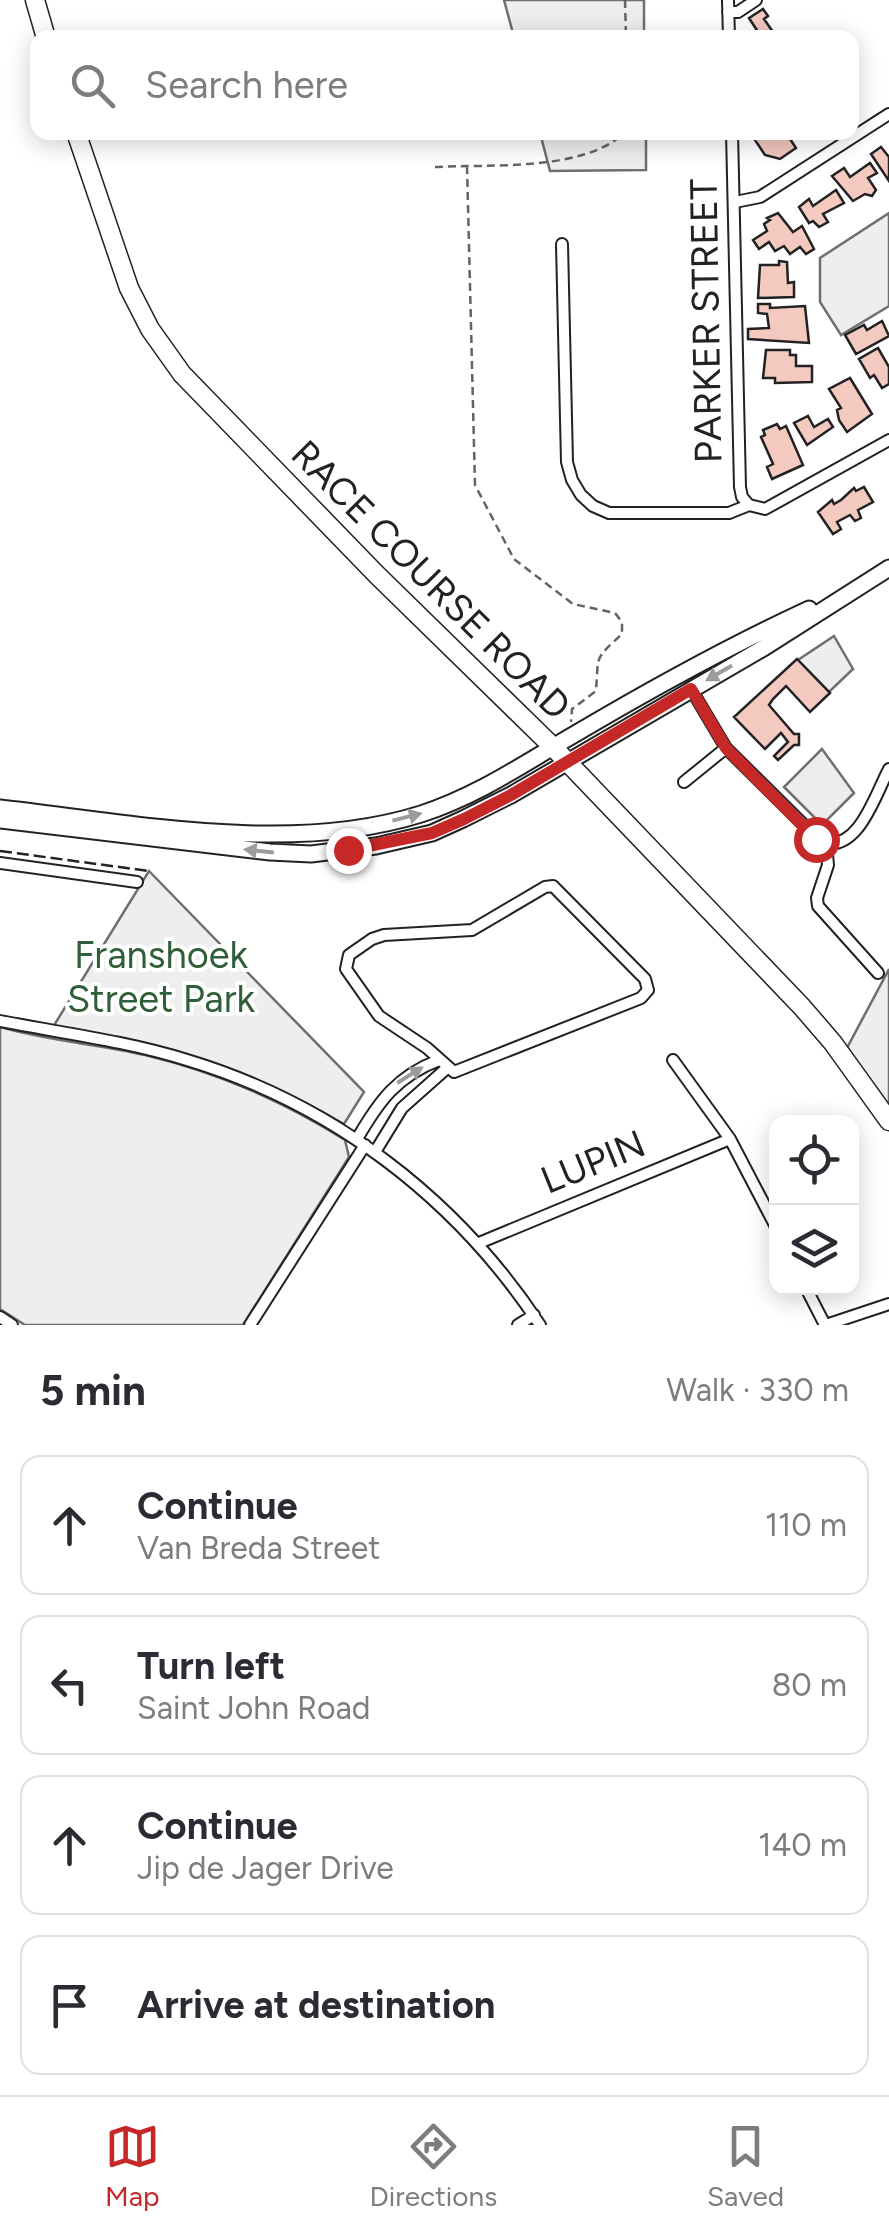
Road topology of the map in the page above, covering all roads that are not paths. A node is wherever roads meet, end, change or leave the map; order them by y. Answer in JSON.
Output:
{"nodes":[{"id":1,"x":35,"y":0,"type":"edge"},
{"id":2,"x":756,"y":0,"type":"edge"},
{"id":3,"x":728,"y":6,"type":"edge"},
{"id":4,"x":44,"y":30,"type":"edge"},
{"id":5,"x":889,"y":114,"type":"edge"},
{"id":6,"x":859,"y":133,"type":"edge"},
{"id":7,"x":79,"y":140,"type":"edge"},
{"id":8,"x":732,"y":140,"type":"edge"},
{"id":9,"x":849,"y":140,"type":"edge"},
{"id":10,"x":734,"y":202,"type":"junction"},
{"id":11,"x":562,"y":244,"type":"dead end"},
{"id":12,"x":889,"y":440,"type":"edge"},
{"id":13,"x":749,"y":505,"type":"junction"},
{"id":14,"x":889,"y":568,"type":"edge"},
{"id":15,"x":854,"y":588,"type":"junction"},
{"id":16,"x":691,"y":689,"type":"junction"},
{"id":17,"x":553,"y":747,"type":"junction"},
{"id":18,"x":726,"y":748,"type":"junction"},
{"id":19,"x":567,"y":761,"type":"junction"},
{"id":20,"x":889,"y":768,"type":"edge"},
{"id":21,"x":684,"y":782,"type":"dead end"},
{"id":22,"x":884,"y":791,"type":"edge"},
{"id":23,"x":0,"y":808,"type":"edge"},
{"id":24,"x":0,"y":820,"type":"edge"},
{"id":25,"x":826,"y":844,"type":"junction"},
{"id":26,"x":0,"y":862,"type":"edge"},
{"id":27,"x":137,"y":882,"type":"dead end"},
{"id":28,"x":878,"y":972,"type":"dead end"},
{"id":29,"x":0,"y":1020,"type":"edge"},
{"id":30,"x":673,"y":1060,"type":"dead end"},
{"id":31,"x":443,"y":1064,"type":"junction"},
{"id":32,"x":889,"y":1122,"type":"edge"},
{"id":33,"x":730,"y":1139,"type":"junction"},
{"id":34,"x":365,"y":1145,"type":"junction"},
{"id":35,"x":769,"y":1214,"type":"edge"},
{"id":36,"x":479,"y":1243,"type":"junction"},
{"id":37,"x":810,"y":1295,"type":"edge"},
{"id":38,"x":889,"y":1304,"type":"edge"},
{"id":39,"x":0,"y":1318,"type":"edge"},
{"id":40,"x":537,"y":1320,"type":"edge"},
{"id":41,"x":12,"y":1325,"type":"edge"},
{"id":42,"x":250,"y":1325,"type":"edge"},
{"id":43,"x":518,"y":1325,"type":"edge"},
{"id":44,"x":825,"y":1325,"type":"edge"}],
"edges":[{"from":1,"to":4,"type":"main road"},
{"from":2,"to":3,"type":"street"},
{"from":5,"to":6,"type":"street"},
{"from":7,"to":17,"type":"main road","name":"RACE COURSE ROAD"},
{"from":8,"to":10,"type":"street","name":"PARKER STREET"},
{"from":9,"to":10,"type":"street"},
{"from":10,"to":13,"type":"street","name":"PARKER STREET"},
{"from":11,"to":13,"type":"street"},
{"from":12,"to":13,"type":"street"},
{"from":14,"to":15,"type":"main road"},
{"from":15,"to":16,"type":"main road","one_way":true},
{"from":15,"to":17,"type":"main road"},
{"from":16,"to":18,"type":"street"},
{"from":16,"to":19,"type":"main road"},
{"from":17,"to":19,"type":"main road","name":"RACE COURSE ROAD"},
{"from":23,"to":17,"type":"main road","one_way":true},
{"from":18,"to":21,"type":"street"},
{"from":18,"to":25,"type":"street"},
{"from":19,"to":24,"type":"main road","one_way":true},
{"from":19,"to":32,"type":"main road","name":"RACE COURSE ROAD"},
{"from":20,"to":22,"type":"street"},
{"from":22,"to":25,"type":"street"},
{"from":25,"to":28,"type":"street"},
{"from":26,"to":27,"type":"street"},
{"from":29,"to":34,"type":"street"},
{"from":30,"to":33,"type":"street"},
{"from":31,"to":31,"type":"street"},
{"from":31,"to":34,"type":"street"},
{"from":34,"to":31,"type":"street","one_way":true},
{"from":33,"to":35,"type":"street"},
{"from":33,"to":36,"type":"street","name":"LUPIN"},
{"from":34,"to":36,"type":"street"},
{"from":34,"to":42,"type":"street"},
{"from":36,"to":40,"type":"street"},
{"from":37,"to":44,"type":"street"},
{"from":38,"to":44,"type":"street"},
{"from":39,"to":41,"type":"street"},
{"from":40,"to":43,"type":"street"}]}
